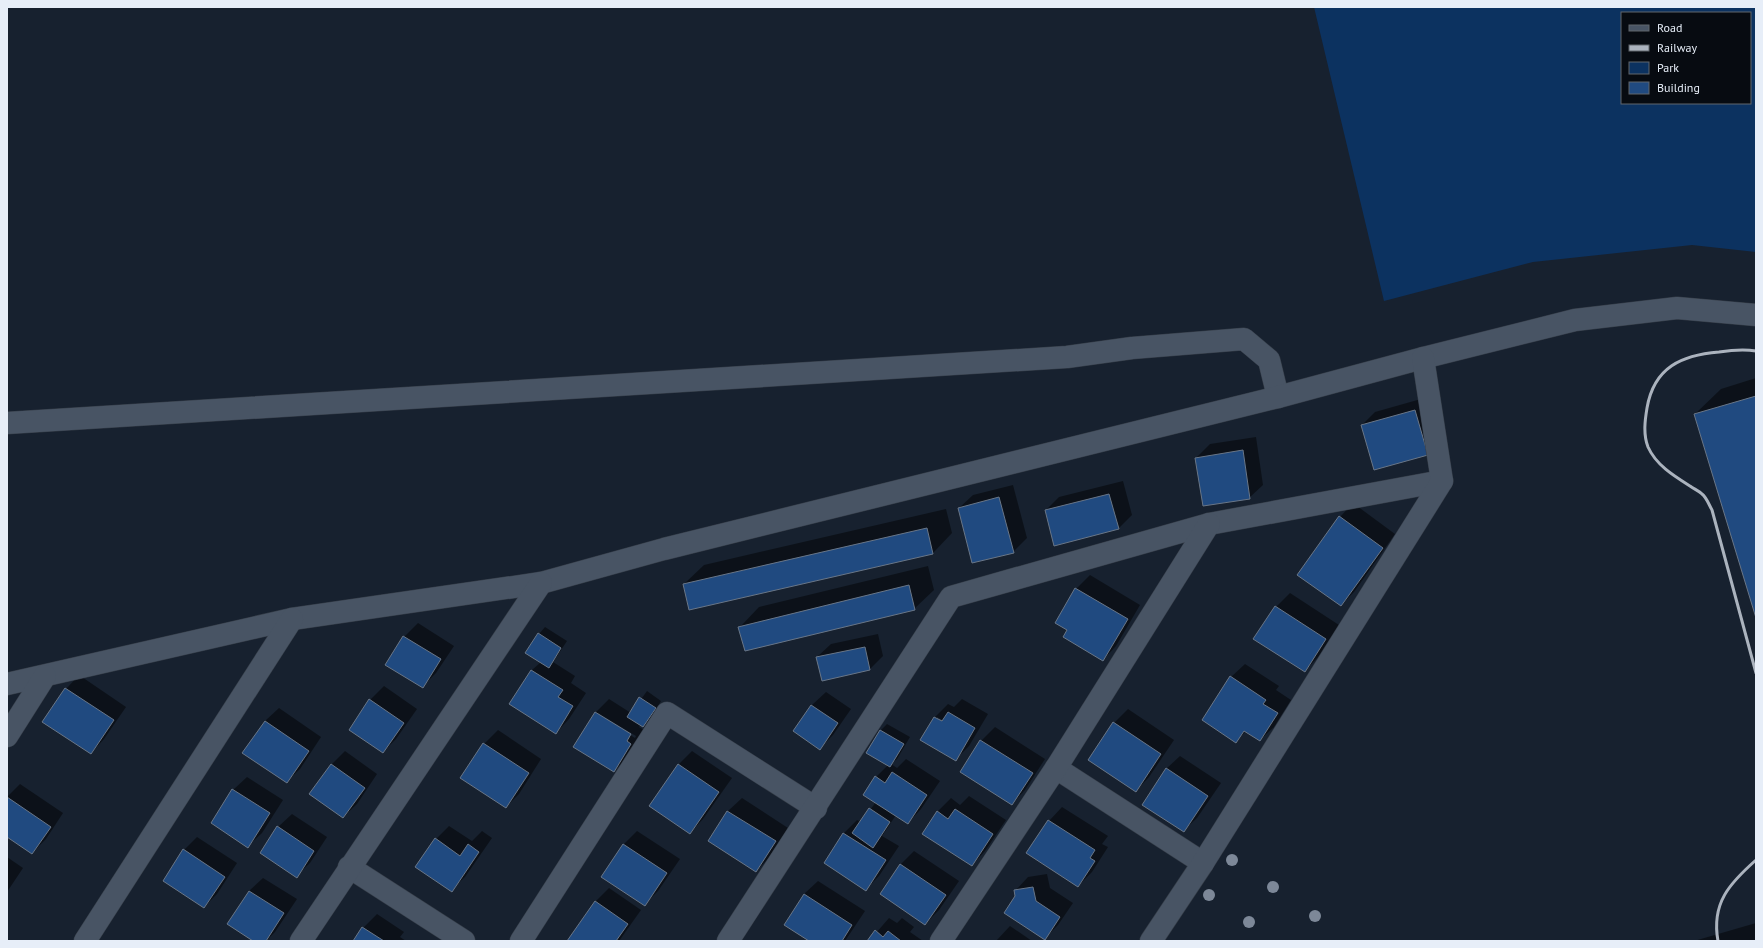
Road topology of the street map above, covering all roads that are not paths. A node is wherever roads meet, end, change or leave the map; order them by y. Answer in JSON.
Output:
{"nodes":[{"id":1,"x":1756,"y":315,"type":"edge"},
{"id":2,"x":1423,"y":358,"type":"junction"},
{"id":3,"x":1278,"y":397,"type":"junction"},
{"id":4,"x":7,"y":423,"type":"edge"},
{"id":5,"x":1442,"y":481,"type":"junction"},
{"id":6,"x":1209,"y":524,"type":"junction"},
{"id":7,"x":541,"y":583,"type":"junction"},
{"id":8,"x":292,"y":619,"type":"junction"},
{"id":9,"x":45,"y":676,"type":"junction"},
{"id":10,"x":7,"y":684,"type":"edge"},
{"id":11,"x":7,"y":736,"type":"edge"},
{"id":12,"x":1056,"y":768,"type":"junction"},
{"id":13,"x":816,"y":808,"type":"junction"},
{"id":14,"x":1203,"y":863,"type":"junction"},
{"id":15,"x":349,"y":867,"type":"junction"},
{"id":16,"x":84,"y":941,"type":"edge"},
{"id":17,"x":301,"y":941,"type":"edge"},
{"id":18,"x":464,"y":941,"type":"edge"},
{"id":19,"x":521,"y":941,"type":"edge"},
{"id":20,"x":728,"y":941,"type":"edge"},
{"id":21,"x":941,"y":941,"type":"edge"},
{"id":22,"x":1152,"y":941,"type":"edge"}],
"edges":[{"from":1,"to":2,"type":"street"},
{"from":2,"to":3,"type":"street"},
{"from":2,"to":5,"type":"street"},
{"from":3,"to":4,"type":"street"},
{"from":3,"to":7,"type":"street"},
{"from":5,"to":6,"type":"street"},
{"from":5,"to":14,"type":"street"},
{"from":6,"to":12,"type":"street"},
{"from":6,"to":13,"type":"street"},
{"from":7,"to":8,"type":"street"},
{"from":7,"to":15,"type":"street"},
{"from":8,"to":9,"type":"street"},
{"from":8,"to":16,"type":"street"},
{"from":9,"to":10,"type":"street"},
{"from":9,"to":11,"type":"street"},
{"from":12,"to":14,"type":"street"},
{"from":12,"to":21,"type":"street"},
{"from":13,"to":19,"type":"street"},
{"from":13,"to":20,"type":"street"},
{"from":14,"to":22,"type":"street"},
{"from":15,"to":17,"type":"street"},
{"from":15,"to":18,"type":"street"}]}
